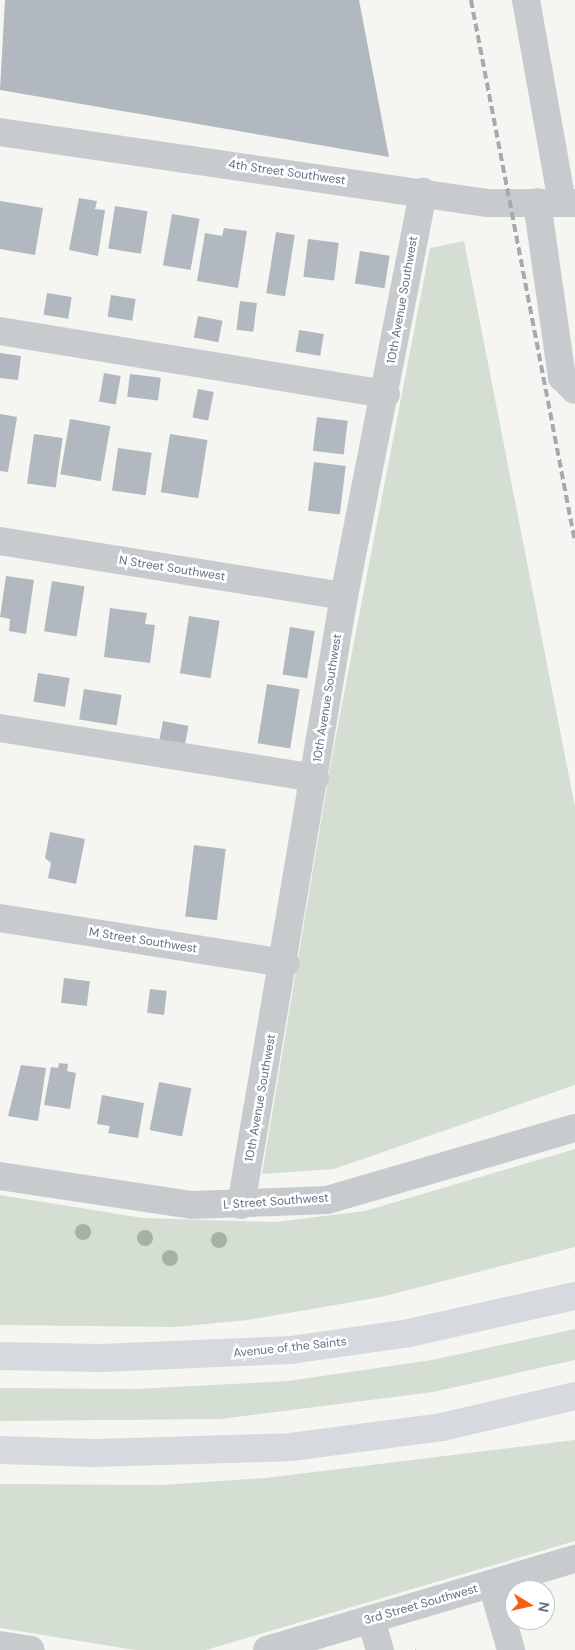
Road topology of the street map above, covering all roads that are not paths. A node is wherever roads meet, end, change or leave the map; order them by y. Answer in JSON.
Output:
{"nodes":[{"id":1,"x":526,"y":0,"type":"edge"},
{"id":2,"x":0,"y":132,"type":"edge"},
{"id":3,"x":423,"y":192,"type":"junction"},
{"id":4,"x":558,"y":202,"type":"edge"},
{"id":5,"x":0,"y":331,"type":"edge"},
{"id":6,"x":575,"y":390,"type":"edge"},
{"id":7,"x":386,"y":394,"type":"junction"},
{"id":8,"x":0,"y":541,"type":"edge"},
{"id":9,"x":344,"y":596,"type":"junction"},
{"id":10,"x":0,"y":728,"type":"edge"},
{"id":11,"x":315,"y":778,"type":"junction"},
{"id":12,"x":0,"y":918,"type":"edge"},
{"id":13,"x":285,"y":964,"type":"junction"},
{"id":14,"x":575,"y":1128,"type":"edge"},
{"id":15,"x":0,"y":1176,"type":"edge"},
{"id":16,"x":241,"y":1205,"type":"junction"},
{"id":17,"x":575,"y":1296,"type":"edge"},
{"id":18,"x":0,"y":1356,"type":"edge"},
{"id":19,"x":575,"y":1396,"type":"edge"},
{"id":20,"x":532,"y":1410,"type":"junction"},
{"id":21,"x":575,"y":1412,"type":"edge"},
{"id":22,"x":0,"y":1450,"type":"edge"},
{"id":23,"x":575,"y":1559,"type":"edge"},
{"id":24,"x":492,"y":1584,"type":"junction"},
{"id":25,"x":371,"y":1619,"type":"junction"},
{"id":26,"x":0,"y":1645,"type":"edge"},
{"id":27,"x":31,"y":1650,"type":"edge"},
{"id":28,"x":266,"y":1650,"type":"edge"},
{"id":29,"x":380,"y":1650,"type":"edge"},
{"id":30,"x":511,"y":1650,"type":"edge"}],
"edges":[{"from":1,"to":4,"type":"street"},
{"from":2,"to":3,"type":"street","name":"4th Street Southwest"},
{"from":3,"to":4,"type":"street","name":"4th Street Southwest"},
{"from":3,"to":7,"type":"street","name":"10th Avenue Southwest"},
{"from":4,"to":6,"type":"street"},
{"from":5,"to":7,"type":"street"},
{"from":7,"to":9,"type":"street","name":"10th Avenue Southwest"},
{"from":8,"to":9,"type":"street","name":"N Street Southwest"},
{"from":9,"to":11,"type":"street","name":"10th Avenue Southwest"},
{"from":10,"to":11,"type":"street"},
{"from":11,"to":13,"type":"street","name":"10th Avenue Southwest"},
{"from":12,"to":13,"type":"street","name":"M Street Southwest"},
{"from":13,"to":16,"type":"street","name":"10th Avenue Southwest"},
{"from":14,"to":16,"type":"street","name":"L Street Southwest"},
{"from":15,"to":16,"type":"street","name":"L Street Southwest"},
{"from":17,"to":18,"type":"highway","name":"Avenue of the Saints"},
{"from":19,"to":20,"type":"highway"},
{"from":20,"to":21,"type":"highway"},
{"from":20,"to":22,"type":"highway"},
{"from":23,"to":24,"type":"street","name":"3rd Street Southwest"},
{"from":24,"to":25,"type":"street","name":"3rd Street Southwest"},
{"from":24,"to":30,"type":"street"},
{"from":25,"to":28,"type":"street","name":"3rd Street Southwest"},
{"from":25,"to":29,"type":"street"},
{"from":26,"to":27,"type":"street"}]}
